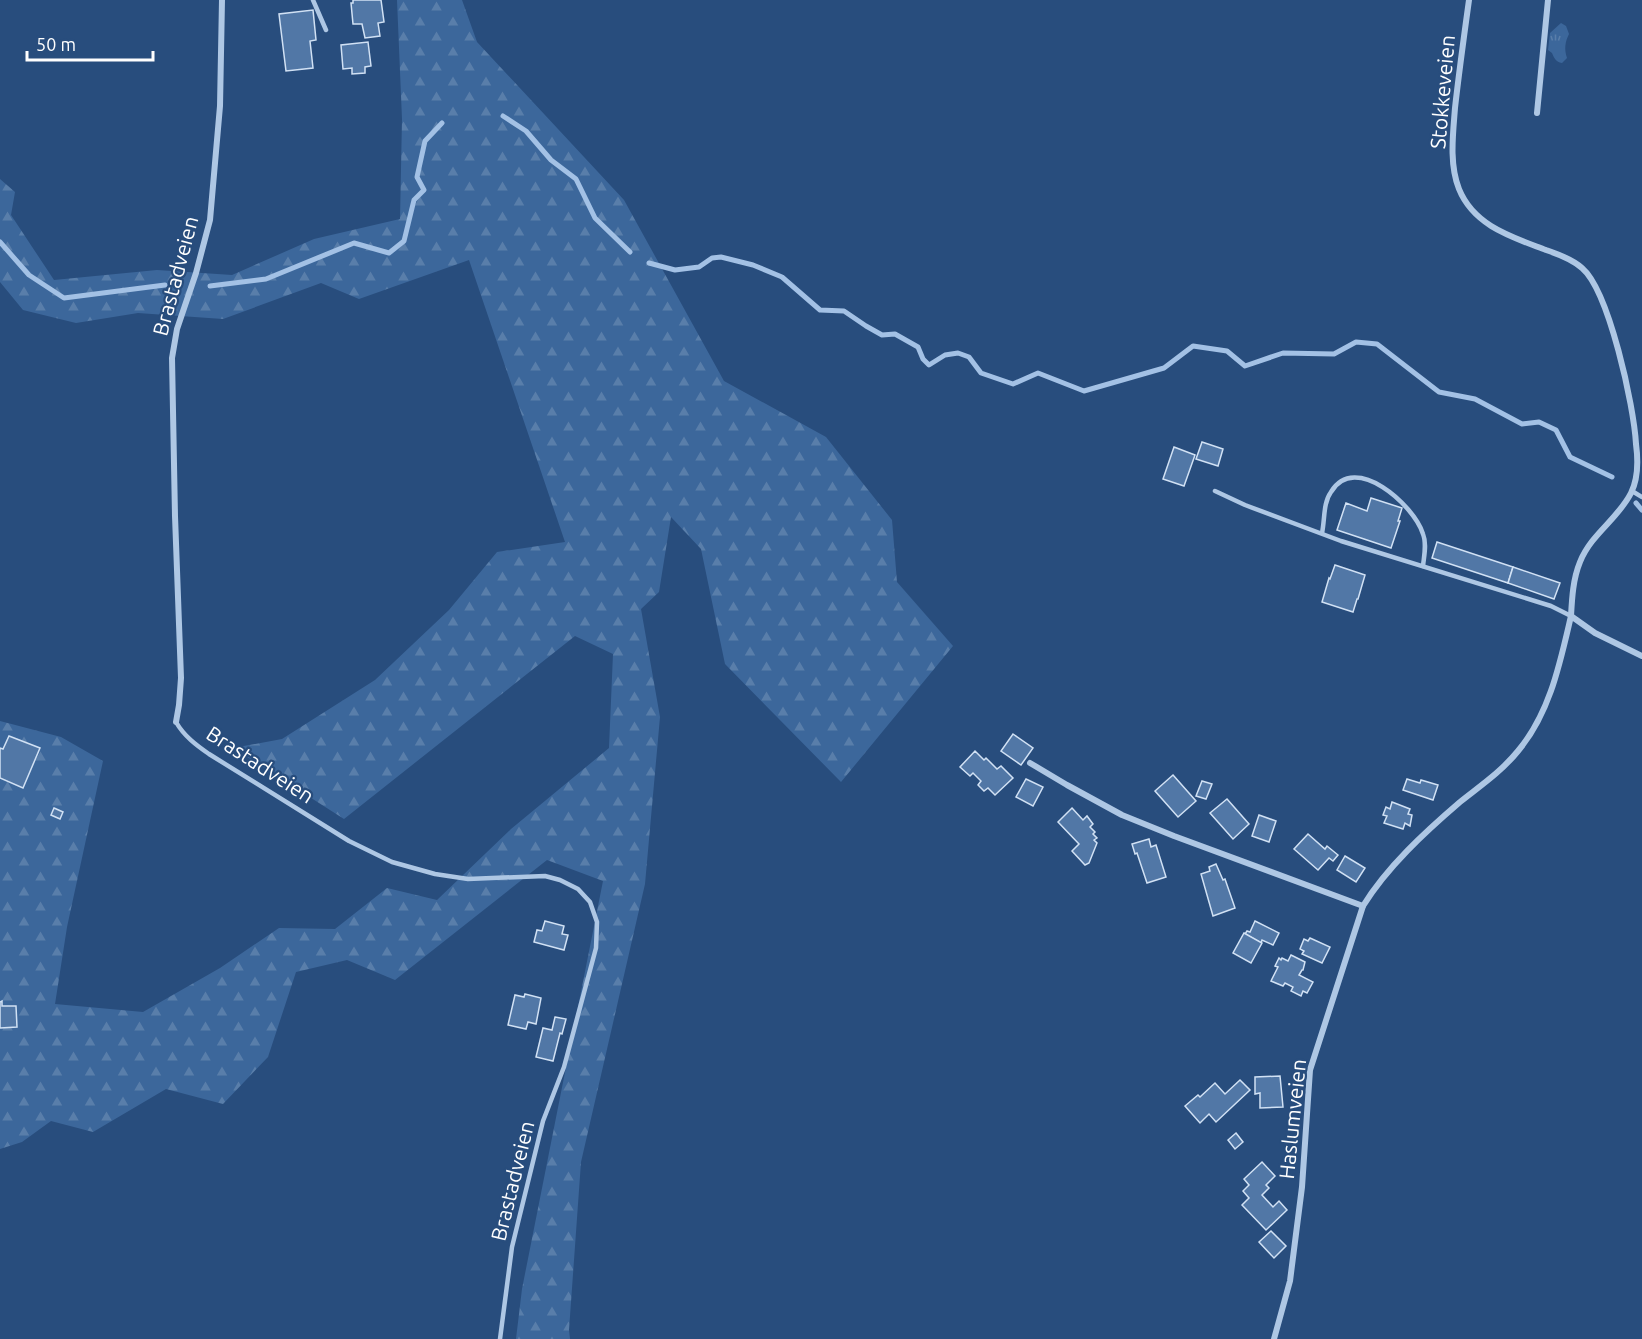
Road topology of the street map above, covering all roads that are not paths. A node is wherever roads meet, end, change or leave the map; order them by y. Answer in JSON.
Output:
{"nodes":[{"id":1,"x":222,"y":0,"type":"edge"},
{"id":2,"x":313,"y":0,"type":"edge"},
{"id":3,"x":1469,"y":0,"type":"edge"},
{"id":4,"x":1548,"y":0,"type":"edge"},
{"id":5,"x":326,"y":30,"type":"dead end"},
{"id":6,"x":1537,"y":113,"type":"dead end"},
{"id":7,"x":1215,"y":491,"type":"dead end"},
{"id":8,"x":1632,"y":491,"type":"junction"},
{"id":9,"x":1642,"y":497,"type":"edge"},
{"id":10,"x":1322,"y":532,"type":"junction"},
{"id":11,"x":1423,"y":566,"type":"junction"},
{"id":12,"x":1571,"y":616,"type":"junction"},
{"id":13,"x":1642,"y":656,"type":"edge"},
{"id":14,"x":176,"y":722,"type":"joint"},
{"id":15,"x":1030,"y":763,"type":"dead end"},
{"id":16,"x":1363,"y":906,"type":"junction"},
{"id":17,"x":500,"y":1339,"type":"edge"},
{"id":18,"x":1274,"y":1339,"type":"edge"}],
"edges":[{"from":1,"to":14,"type":"street","name":"Brastadveien"},
{"from":2,"to":5,"type":"lane"},
{"from":3,"to":8,"type":"street","name":"Stokkeveien"},
{"from":4,"to":6,"type":"street"},
{"from":7,"to":10,"type":"lane"},
{"from":8,"to":9,"type":"lane"},
{"from":8,"to":12,"type":"street","name":"Stokkeveien"},
{"from":10,"to":11,"type":"lane"},
{"from":10,"to":11,"type":"lane"},
{"from":11,"to":12,"type":"lane"},
{"from":12,"to":13,"type":"street"},
{"from":12,"to":16,"type":"street","name":"Haslumveien"},
{"from":14,"to":17,"type":"lane","name":"Brastadveien"},
{"from":15,"to":16,"type":"street"},
{"from":16,"to":18,"type":"street","name":"Haslumveien"}]}
